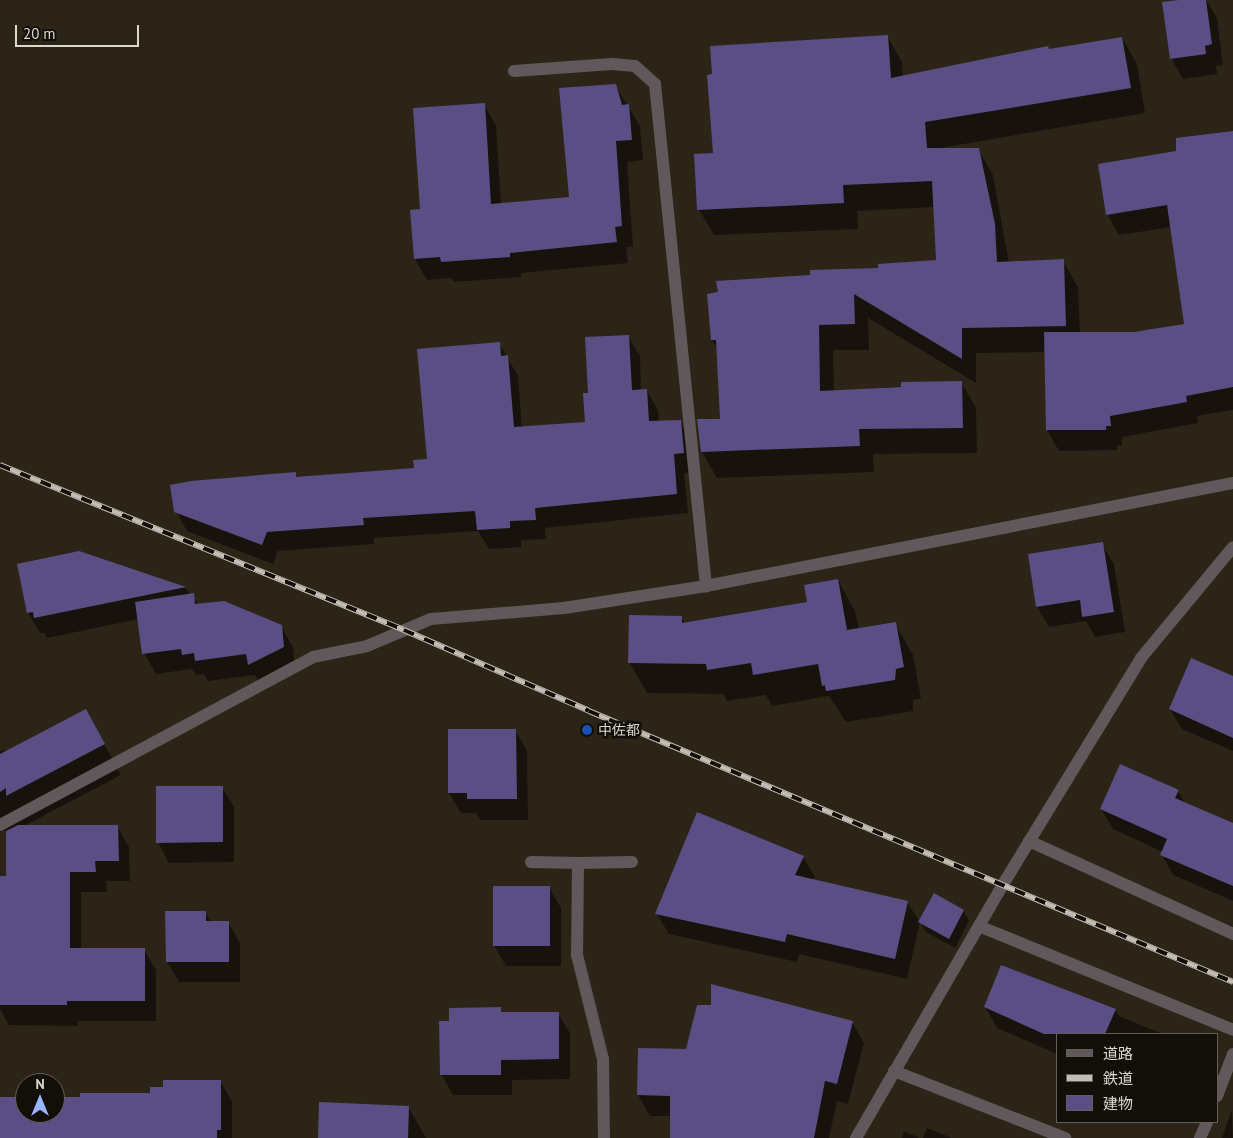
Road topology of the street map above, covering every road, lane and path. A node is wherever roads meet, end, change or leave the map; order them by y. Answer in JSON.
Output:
{"nodes":[{"id":1,"x":514,"y":71,"type":"dead end"},
{"id":2,"x":1233,"y":483,"type":"edge"},
{"id":3,"x":1233,"y":547,"type":"edge"},
{"id":4,"x":706,"y":586,"type":"junction"},
{"id":5,"x":0,"y":825,"type":"edge"},
{"id":6,"x":1030,"y":841,"type":"junction"},
{"id":7,"x":531,"y":862,"type":"dead end"},
{"id":8,"x":632,"y":862,"type":"dead end"},
{"id":9,"x":578,"y":863,"type":"junction"},
{"id":10,"x":981,"y":927,"type":"junction"},
{"id":11,"x":1233,"y":934,"type":"edge"},
{"id":12,"x":1233,"y":1030,"type":"edge"},
{"id":13,"x":1233,"y":1054,"type":"edge"},
{"id":14,"x":894,"y":1071,"type":"junction"},
{"id":15,"x":1218,"y":1093,"type":"edge"},
{"id":16,"x":1207,"y":1123,"type":"edge"},
{"id":17,"x":604,"y":1138,"type":"edge"},
{"id":18,"x":856,"y":1138,"type":"edge"},
{"id":19,"x":1065,"y":1138,"type":"edge"},
{"id":20,"x":1200,"y":1138,"type":"edge"}],
"edges":[{"from":1,"to":4,"type":"street"},
{"from":2,"to":4,"type":"street"},
{"from":3,"to":6,"type":"street"},
{"from":4,"to":5,"type":"street"},
{"from":6,"to":10,"type":"street"},
{"from":6,"to":11,"type":"street"},
{"from":7,"to":9,"type":"street"},
{"from":8,"to":9,"type":"street"},
{"from":9,"to":17,"type":"street"},
{"from":10,"to":12,"type":"street"},
{"from":10,"to":14,"type":"street"},
{"from":13,"to":15,"type":"street"},
{"from":14,"to":18,"type":"street"},
{"from":14,"to":19,"type":"street"},
{"from":16,"to":20,"type":"street"}]}
